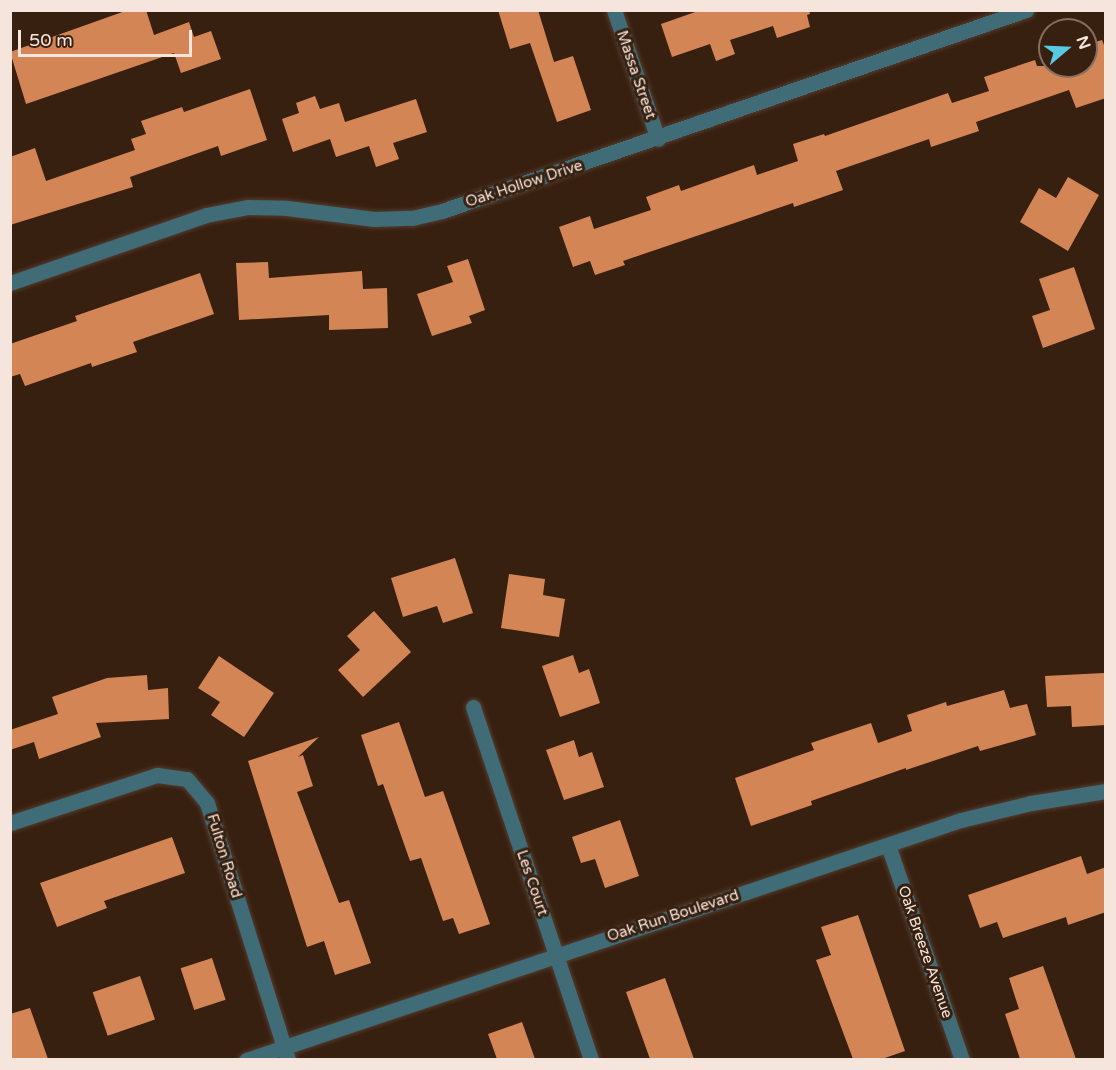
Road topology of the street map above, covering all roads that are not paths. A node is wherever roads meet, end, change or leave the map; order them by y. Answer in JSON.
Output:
{"nodes":[{"id":1,"x":614,"y":10,"type":"edge"},
{"id":2,"x":1026,"y":10,"type":"edge"},
{"id":3,"x":658,"y":139,"type":"junction"},
{"id":4,"x":10,"y":283,"type":"edge"},
{"id":5,"x":473,"y":707,"type":"dead end"},
{"id":6,"x":1106,"y":791,"type":"edge"},
{"id":7,"x":10,"y":823,"type":"edge"},
{"id":8,"x":888,"y":845,"type":"junction"},
{"id":9,"x":556,"y":955,"type":"junction"},
{"id":10,"x":286,"y":1053,"type":"edge"},
{"id":11,"x":246,"y":1059,"type":"edge"},
{"id":12,"x":591,"y":1059,"type":"edge"},
{"id":13,"x":962,"y":1059,"type":"edge"}],
"edges":[{"from":1,"to":3,"type":"street","name":"Massa Street"},
{"from":2,"to":3,"type":"street","name":"Oak Hollow Drive"},
{"from":3,"to":4,"type":"street","name":"Oak Hollow Drive"},
{"from":5,"to":9,"type":"street","name":"Les Court"},
{"from":6,"to":8,"type":"street","name":"Oak Run Boulevard"},
{"from":7,"to":10,"type":"street","name":"Fulton Road"},
{"from":8,"to":9,"type":"street","name":"Oak Run Boulevard"},
{"from":8,"to":13,"type":"street","name":"Oak Breeze Avenue"},
{"from":9,"to":10,"type":"street","name":"Oak Run Boulevard"},
{"from":9,"to":12,"type":"street","name":"Les Court"},
{"from":10,"to":11,"type":"street","name":"Oak Run Boulevard"}]}
